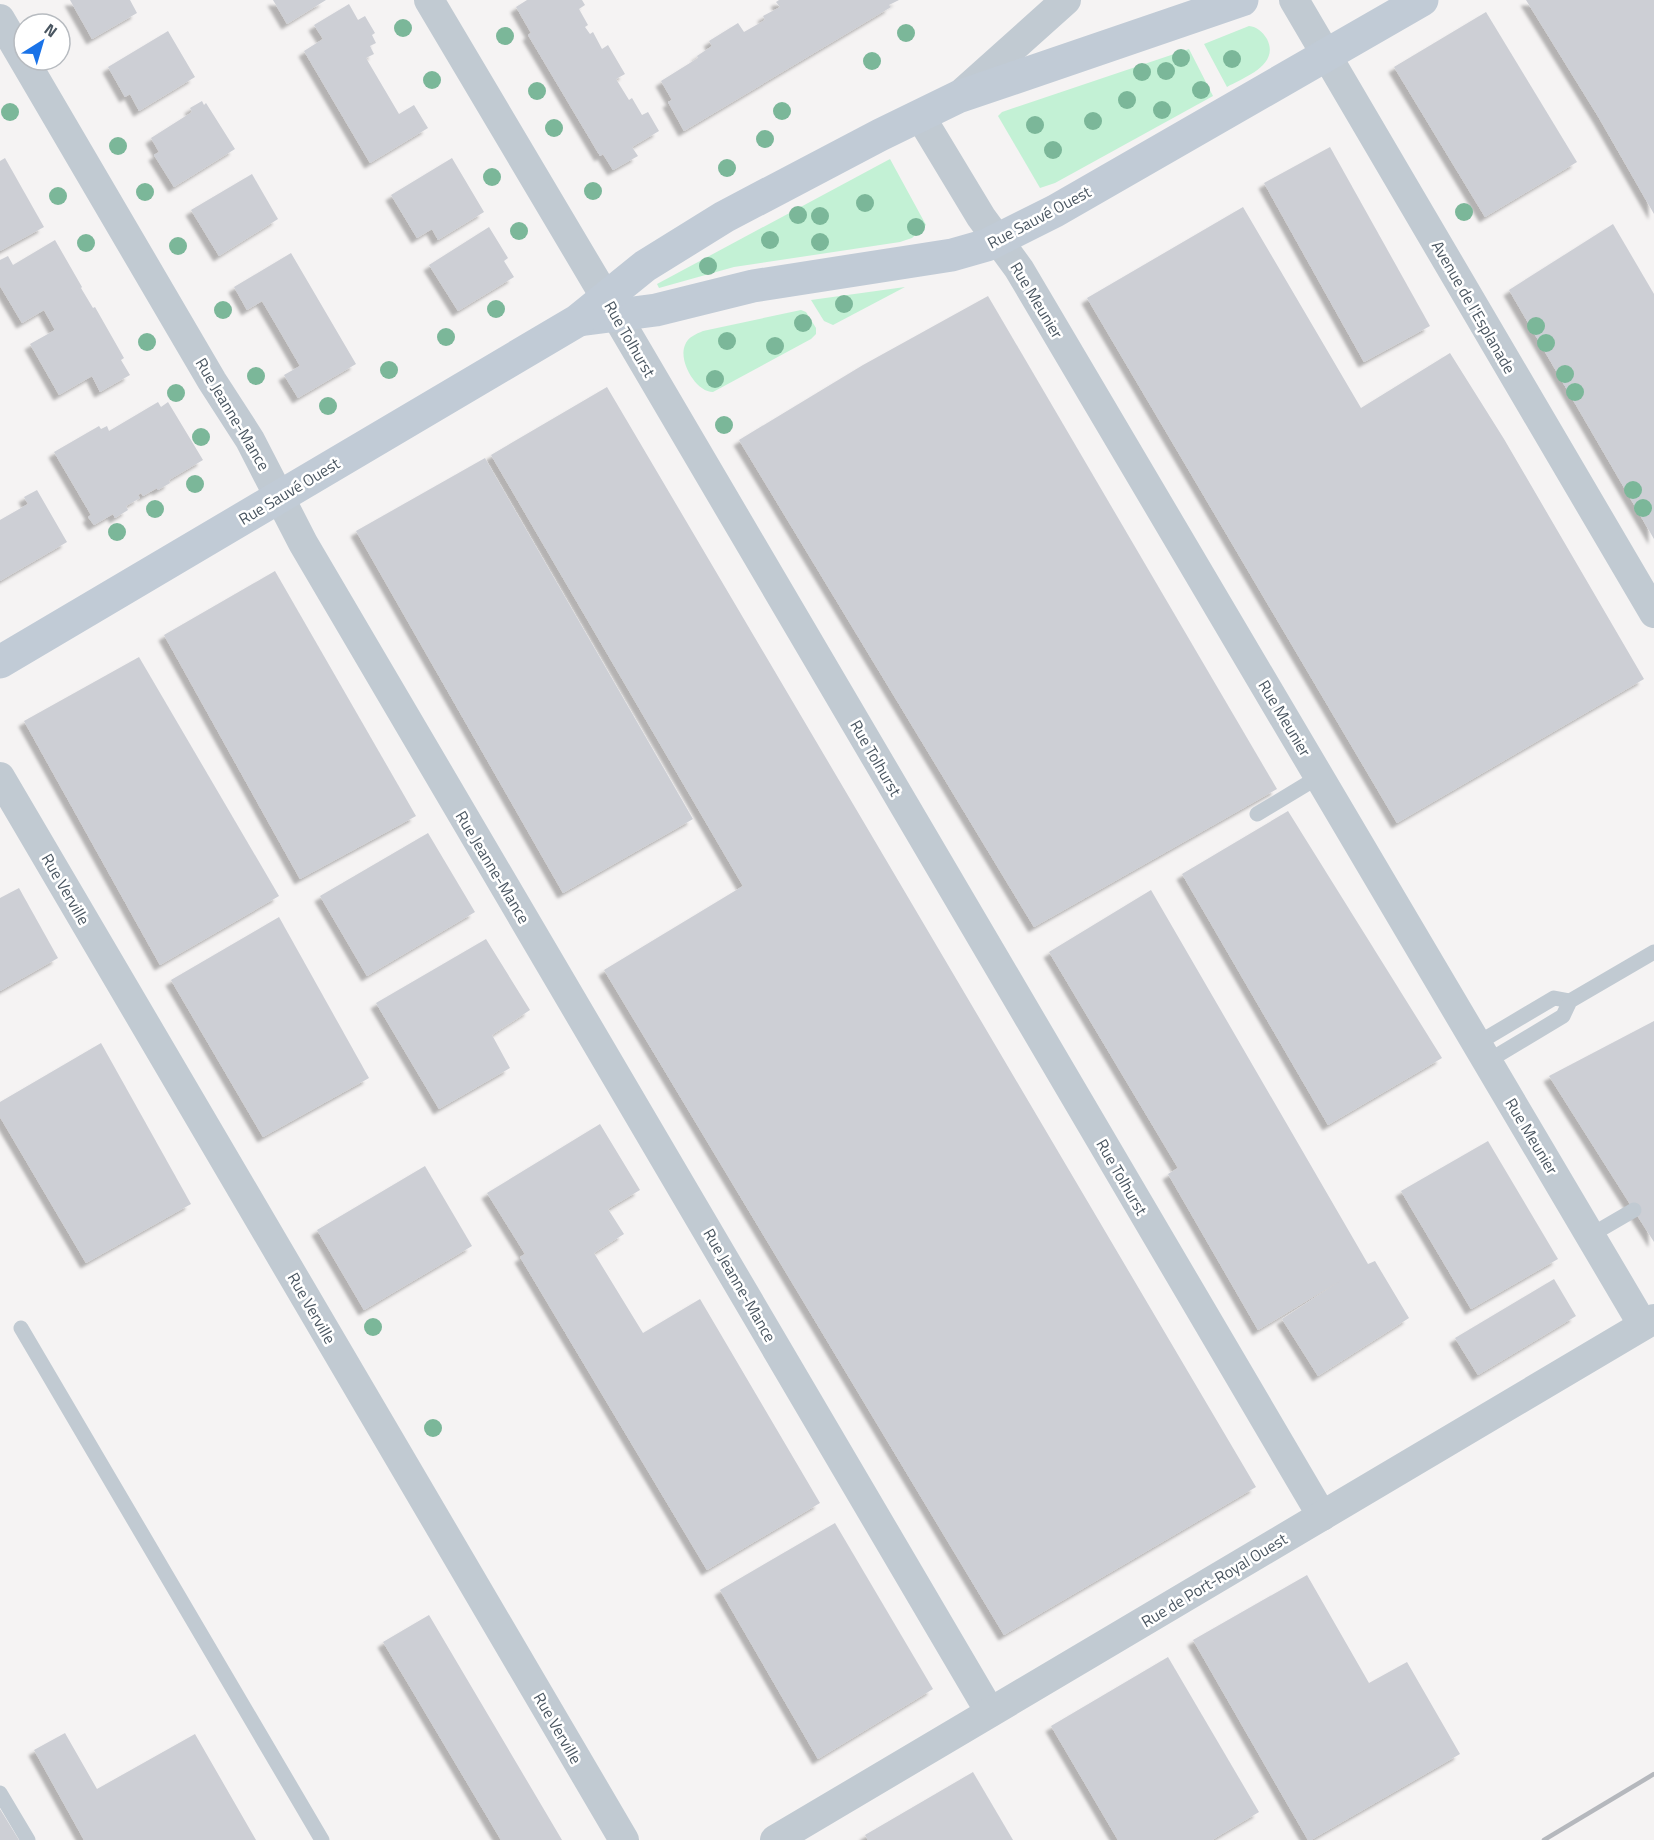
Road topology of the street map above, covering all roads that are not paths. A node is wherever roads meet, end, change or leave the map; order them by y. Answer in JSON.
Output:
{"nodes":[{"id":1,"x":429,"y":0,"type":"edge"},
{"id":2,"x":1066,"y":0,"type":"edge"},
{"id":3,"x":1242,"y":0,"type":"edge"},
{"id":4,"x":1294,"y":0,"type":"edge"},
{"id":5,"x":1422,"y":0,"type":"edge"},
{"id":6,"x":0,"y":19,"type":"edge"},
{"id":7,"x":1326,"y":55,"type":"junction"},
{"id":8,"x":958,"y":98,"type":"junction"},
{"id":9,"x":920,"y":116,"type":"junction"},
{"id":10,"x":998,"y":240,"type":"junction"},
{"id":11,"x":611,"y":307,"type":"junction"},
{"id":12,"x":280,"y":496,"type":"junction"},
{"id":13,"x":1654,"y":613,"type":"edge"},
{"id":14,"x":0,"y":662,"type":"edge"},
{"id":15,"x":1320,"y":776,"type":"junction"},
{"id":16,"x":0,"y":777,"type":"edge"},
{"id":17,"x":1257,"y":814,"type":"dead end"},
{"id":18,"x":1654,"y":952,"type":"edge"},
{"id":19,"x":1483,"y":1052,"type":"junction"},
{"id":20,"x":1634,"y":1210,"type":"dead end"},
{"id":21,"x":1591,"y":1235,"type":"junction"},
{"id":22,"x":1649,"y":1322,"type":"edge"},
{"id":23,"x":21,"y":1328,"type":"dead end"},
{"id":24,"x":1322,"y":1516,"type":"junction"},
{"id":25,"x":990,"y":1712,"type":"junction"},
{"id":26,"x":0,"y":1793,"type":"edge"},
{"id":27,"x":28,"y":1840,"type":"edge"},
{"id":28,"x":322,"y":1840,"type":"edge"},
{"id":29,"x":624,"y":1840,"type":"edge"},
{"id":30,"x":775,"y":1840,"type":"edge"}],
"edges":[{"from":1,"to":11,"type":"street","name":"Rue Tolhurst"},
{"from":2,"to":8,"type":"street"},
{"from":3,"to":8,"type":"main road"},
{"from":4,"to":7,"type":"street","name":"Avenue de l'Esplanade"},
{"from":5,"to":7,"type":"main road","name":"Rue Sauvé Ouest"},
{"from":6,"to":12,"type":"street","name":"Rue Jeanne-Mance"},
{"from":7,"to":10,"type":"main road","name":"Rue Sauvé Ouest"},
{"from":7,"to":13,"type":"street","name":"Avenue de l'Esplanade"},
{"from":8,"to":9,"type":"main road"},
{"from":9,"to":10,"type":"street","name":"Rue Meunier"},
{"from":9,"to":11,"type":"main road"},
{"from":10,"to":11,"type":"main road","name":"Rue Sauvé Ouest"},
{"from":10,"to":15,"type":"street","name":"Rue Meunier"},
{"from":11,"to":12,"type":"main road","name":"Rue Sauvé Ouest"},
{"from":11,"to":24,"type":"street","name":"Rue Tolhurst"},
{"from":12,"to":14,"type":"main road","name":"Rue Sauvé Ouest"},
{"from":12,"to":25,"type":"street","name":"Rue Jeanne-Mance"},
{"from":15,"to":17,"type":"lane"},
{"from":15,"to":19,"type":"street","name":"Rue Meunier"},
{"from":16,"to":29,"type":"street","name":"Rue Verville"},
{"from":18,"to":19,"type":"lane"},
{"from":19,"to":21,"type":"street","name":"Rue Meunier"},
{"from":20,"to":21,"type":"lane"},
{"from":21,"to":22,"type":"street","name":"Rue Meunier"},
{"from":22,"to":24,"type":"street","name":"Rue de Port-Royal Ouest"},
{"from":23,"to":28,"type":"lane"},
{"from":24,"to":25,"type":"street","name":"Rue de Port-Royal Ouest"},
{"from":25,"to":30,"type":"street","name":"Rue de Port-Royal Ouest"},
{"from":26,"to":27,"type":"lane"}]}
